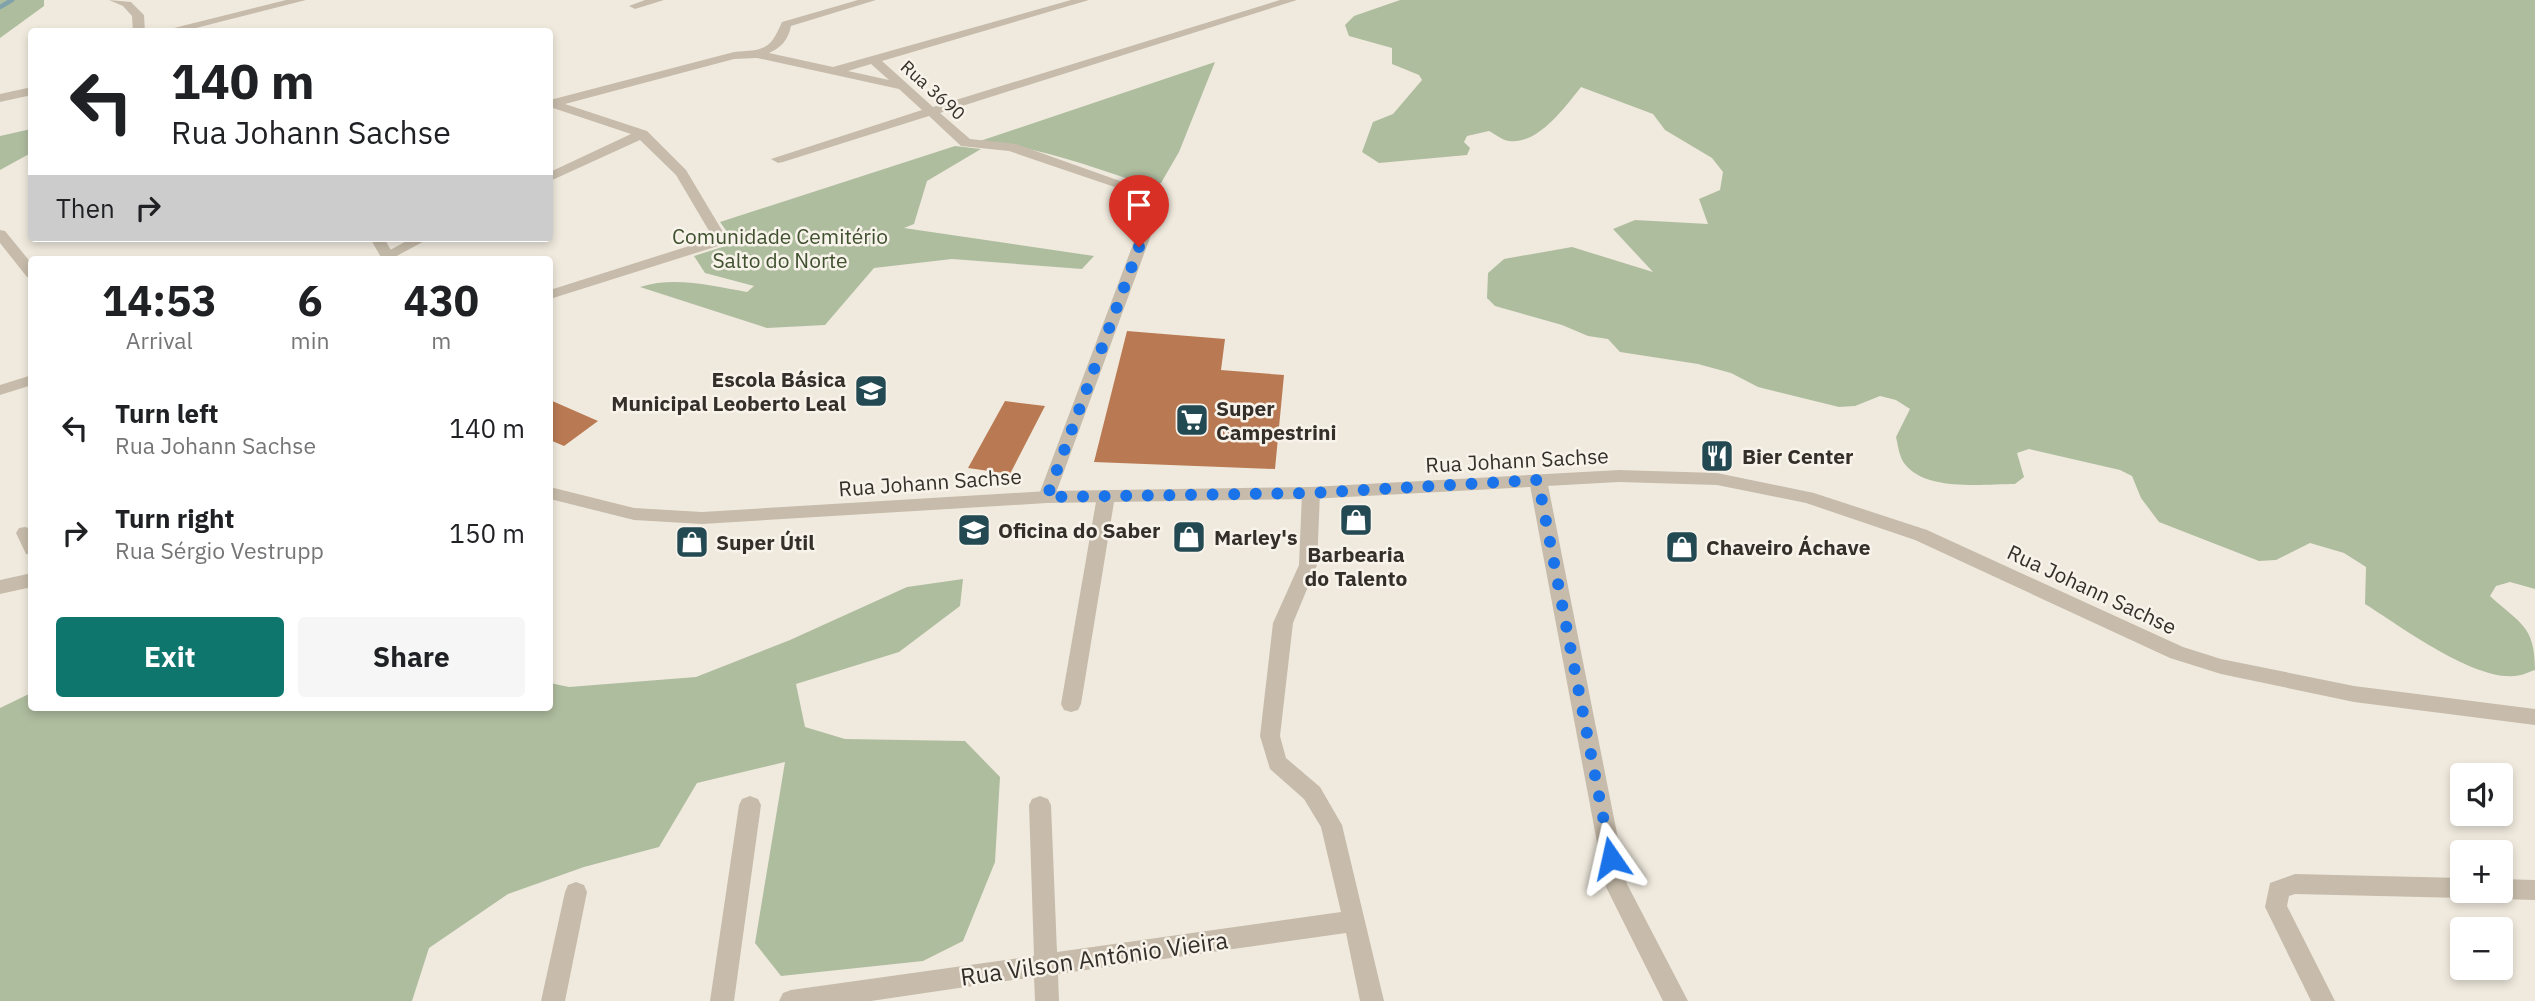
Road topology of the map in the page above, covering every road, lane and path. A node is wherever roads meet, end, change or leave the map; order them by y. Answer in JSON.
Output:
{"nodes":[{"id":1,"x":115,"y":0,"type":"edge"},
{"id":2,"x":300,"y":0,"type":"edge"},
{"id":3,"x":658,"y":0,"type":"edge"},
{"id":4,"x":870,"y":0,"type":"edge"},
{"id":5,"x":1083,"y":0,"type":"edge"},
{"id":6,"x":1291,"y":0,"type":"edge"},
{"id":7,"x":635,"y":6,"type":"dead end"},
{"id":8,"x":139,"y":28,"type":"edge"},
{"id":9,"x":180,"y":28,"type":"edge"},
{"id":10,"x":757,"y":54,"type":"junction"},
{"id":11,"x":873,"y":60,"type":"junction"},
{"id":12,"x":834,"y":71,"type":"junction"},
{"id":13,"x":904,"y":87,"type":"junction"},
{"id":14,"x":28,"y":92,"type":"edge"},
{"id":15,"x":0,"y":98,"type":"edge"},
{"id":16,"x":553,"y":103,"type":"edge"},
{"id":17,"x":553,"y":105,"type":"edge"},
{"id":18,"x":932,"y":113,"type":"junction"},
{"id":19,"x":642,"y":134,"type":"junction"},
{"id":20,"x":778,"y":159,"type":"dead end"},
{"id":21,"x":553,"y":176,"type":"edge"},
{"id":22,"x":0,"y":234,"type":"edge"},
{"id":23,"x":416,"y":242,"type":"edge"},
{"id":24,"x":391,"y":256,"type":"edge"},
{"id":25,"x":28,"y":269,"type":"edge"},
{"id":26,"x":553,"y":294,"type":"edge"},
{"id":27,"x":28,"y":381,"type":"edge"},
{"id":28,"x":0,"y":390,"type":"edge"},
{"id":29,"x":1538,"y":480,"type":"junction"},
{"id":30,"x":1311,"y":493,"type":"junction"},
{"id":31,"x":553,"y":494,"type":"edge"},
{"id":32,"x":1106,"y":496,"type":"junction"},
{"id":33,"x":1047,"y":497,"type":"junction"},
{"id":34,"x":28,"y":580,"type":"edge"},
{"id":35,"x":0,"y":587,"type":"edge"},
{"id":36,"x":1071,"y":704,"type":"dead end"},
{"id":37,"x":2535,"y":717,"type":"edge"},
{"id":38,"x":750,"y":805,"type":"dead end"},
{"id":39,"x":1040,"y":805,"type":"dead end"},
{"id":40,"x":2450,"y":888,"type":"edge"},
{"id":41,"x":2513,"y":889,"type":"edge"},
{"id":42,"x":2535,"y":890,"type":"edge"},
{"id":43,"x":576,"y":891,"type":"dead end"},
{"id":44,"x":1355,"y":920,"type":"junction"},
{"id":45,"x":1045,"y":965,"type":"junction"},
{"id":46,"x":553,"y":1001,"type":"edge"},
{"id":47,"x":722,"y":1001,"type":"edge"},
{"id":48,"x":791,"y":1001,"type":"edge"},
{"id":49,"x":1046,"y":1001,"type":"edge"},
{"id":50,"x":1372,"y":1001,"type":"edge"},
{"id":51,"x":1676,"y":1001,"type":"edge"},
{"id":52,"x":2323,"y":1001,"type":"edge"}],
"edges":[{"from":1,"to":8,"type":"street"},
{"from":2,"to":9,"type":"street"},
{"from":3,"to":7,"type":"street"},
{"from":4,"to":10,"type":"street"},
{"from":5,"to":11,"type":"street"},
{"from":6,"to":18,"type":"street"},
{"from":10,"to":12,"type":"street"},
{"from":10,"to":16,"type":"street"},
{"from":11,"to":12,"type":"street"},
{"from":11,"to":13,"type":"street","name":"Rua 3690"},
{"from":12,"to":13,"type":"street"},
{"from":13,"to":18,"type":"street","name":"Rua 3690"},
{"from":14,"to":15,"type":"street"},
{"from":17,"to":19,"type":"street"},
{"from":18,"to":20,"type":"street"},
{"from":18,"to":33,"type":"street","name":"Rua 3690"},
{"from":19,"to":21,"type":"street"},
{"from":19,"to":26,"type":"street"},
{"from":22,"to":25,"type":"street"},
{"from":23,"to":24,"type":"street"},
{"from":27,"to":28,"type":"street"},
{"from":29,"to":30,"type":"street","name":"Rua Johann Sachse"},
{"from":29,"to":37,"type":"street","name":"Rua Johann Sachse"},
{"from":29,"to":51,"type":"street"},
{"from":30,"to":32,"type":"street","name":"Rua Johann Sachse"},
{"from":30,"to":44,"type":"street"},
{"from":31,"to":33,"type":"street","name":"Rua Johann Sachse"},
{"from":32,"to":33,"type":"street","name":"Rua Johann Sachse"},
{"from":32,"to":36,"type":"street"},
{"from":34,"to":35,"type":"street"},
{"from":38,"to":47,"type":"street"},
{"from":39,"to":45,"type":"street"},
{"from":40,"to":52,"type":"street"},
{"from":41,"to":42,"type":"street"},
{"from":43,"to":46,"type":"street"},
{"from":44,"to":45,"type":"street","name":"Rua Vilson Antônio Vieira"},
{"from":44,"to":50,"type":"street"},
{"from":45,"to":48,"type":"street","name":"Rua Vilson Antônio Vieira"},
{"from":45,"to":49,"type":"street"}]}
